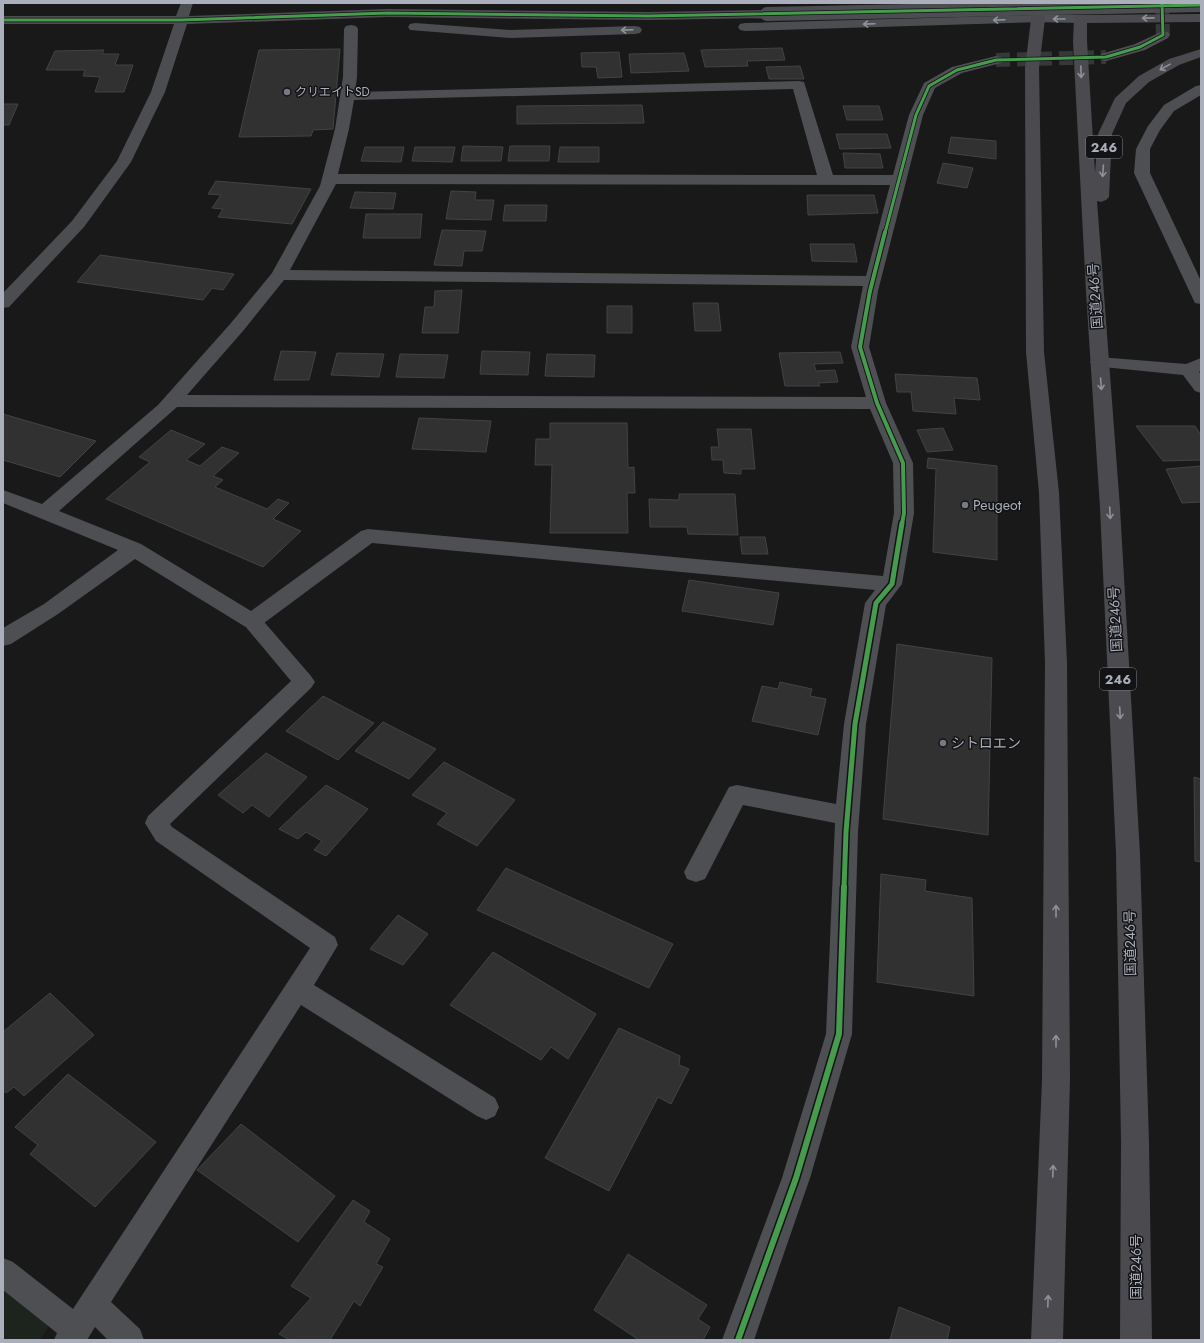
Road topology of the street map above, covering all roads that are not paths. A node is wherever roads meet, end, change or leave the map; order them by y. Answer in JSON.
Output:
{"nodes":[{"id":1,"x":187,"y":3,"type":"edge"},
{"id":2,"x":517,"y":3,"type":"edge"},
{"id":3,"x":1201,"y":5,"type":"edge"},
{"id":4,"x":1038,"y":11,"type":"edge"},
{"id":5,"x":1201,"y":18,"type":"edge"},
{"id":6,"x":1081,"y":19,"type":"junction"},
{"id":7,"x":3,"y":20,"type":"edge"},
{"id":8,"x":366,"y":25,"type":"junction"},
{"id":9,"x":179,"y":26,"type":"junction"},
{"id":10,"x":735,"y":27,"type":"dead end"},
{"id":11,"x":647,"y":30,"type":"dead end"},
{"id":12,"x":233,"y":31,"type":"dead end"},
{"id":13,"x":3,"y":32,"type":"edge"},
{"id":14,"x":1163,"y":35,"type":"dead end"},
{"id":15,"x":1201,"y":53,"type":"edge"},
{"id":16,"x":1106,"y":57,"type":"tunnel mouth"},
{"id":17,"x":996,"y":60,"type":"tunnel mouth"},
{"id":18,"x":1201,"y":88,"type":"edge"},
{"id":19,"x":347,"y":96,"type":"junction"},
{"id":20,"x":329,"y":179,"type":"junction"},
{"id":21,"x":826,"y":179,"type":"junction"},
{"id":22,"x":899,"y":180,"type":"junction"},
{"id":23,"x":279,"y":275,"type":"junction"},
{"id":24,"x":872,"y":281,"type":"junction"},
{"id":25,"x":1094,"y":292,"type":"junction"},
{"id":26,"x":1201,"y":299,"type":"edge"},
{"id":27,"x":3,"y":303,"type":"edge"},
{"id":28,"x":1099,"y":362,"type":"junction"},
{"id":29,"x":1195,"y":367,"type":"edge"},
{"id":30,"x":1201,"y":387,"type":"edge"},
{"id":31,"x":173,"y":401,"type":"junction"},
{"id":32,"x":877,"y":403,"type":"junction"},
{"id":33,"x":3,"y":496,"type":"edge"},
{"id":34,"x":46,"y":512,"type":"junction"},
{"id":35,"x":134,"y":549,"type":"junction"},
{"id":36,"x":892,"y":584,"type":"junction"},
{"id":37,"x":252,"y":621,"type":"junction"},
{"id":38,"x":3,"y":638,"type":"edge"},
{"id":39,"x":848,"y":816,"type":"junction"},
{"id":40,"x":696,"y":872,"type":"dead end"},
{"id":41,"x":298,"y":989,"type":"junction"},
{"id":42,"x":486,"y":1108,"type":"dead end"},
{"id":43,"x":3,"y":1272,"type":"edge"},
{"id":44,"x":93,"y":1304,"type":"junction"},
{"id":45,"x":72,"y":1335,"type":"edge"},
{"id":46,"x":129,"y":1340,"type":"edge"},
{"id":47,"x":738,"y":1340,"type":"edge"},
{"id":48,"x":1047,"y":1340,"type":"edge"},
{"id":49,"x":1136,"y":1340,"type":"edge"}],
"edges":[{"from":1,"to":9,"type":"street"},
{"from":2,"to":8,"type":"street"},
{"from":3,"to":8,"type":"street","bridge":true},
{"from":6,"to":4,"type":"street","one_way":true},
{"from":4,"to":10,"type":"street","one_way":true},
{"from":48,"to":4,"type":"highway","one_way":true},
{"from":5,"to":6,"type":"highway","one_way":true},
{"from":6,"to":25,"type":"highway","name":"国道246号","number":"246","one_way":true},
{"from":7,"to":9,"type":"street"},
{"from":8,"to":9,"type":"street"},
{"from":11,"to":8,"type":"street","one_way":true},
{"from":8,"to":19,"type":"street"},
{"from":9,"to":12,"type":"street"},
{"from":9,"to":13,"type":"street"},
{"from":9,"to":27,"type":"street"},
{"from":14,"to":16,"type":"street"},
{"from":15,"to":25,"type":"highway","number":"246","one_way":true},
{"from":17,"to":22,"type":"street"},
{"from":18,"to":26,"type":"street"},
{"from":19,"to":20,"type":"street"},
{"from":19,"to":21,"type":"street"},
{"from":20,"to":21,"type":"street"},
{"from":20,"to":23,"type":"street"},
{"from":21,"to":22,"type":"street"},
{"from":22,"to":24,"type":"street"},
{"from":23,"to":24,"type":"street"},
{"from":23,"to":31,"type":"street"},
{"from":24,"to":32,"type":"street"},
{"from":25,"to":28,"type":"highway","name":"国道246号","number":"246"},
{"from":28,"to":29,"type":"street"},
{"from":28,"to":49,"type":"highway","name":"国道246号","number":"246","one_way":true},
{"from":29,"to":30,"type":"street"},
{"from":31,"to":32,"type":"street"},
{"from":31,"to":34,"type":"street"},
{"from":32,"to":36,"type":"street"},
{"from":33,"to":34,"type":"street"},
{"from":34,"to":35,"type":"street"},
{"from":35,"to":37,"type":"street"},
{"from":35,"to":38,"type":"street"},
{"from":36,"to":37,"type":"street"},
{"from":36,"to":39,"type":"street"},
{"from":37,"to":41,"type":"lane"},
{"from":39,"to":40,"type":"street"},
{"from":39,"to":47,"type":"street"},
{"from":41,"to":42,"type":"lane"},
{"from":41,"to":44,"type":"lane"},
{"from":43,"to":45,"type":"lane"},
{"from":44,"to":45,"type":"lane"},
{"from":44,"to":46,"type":"lane"}]}
